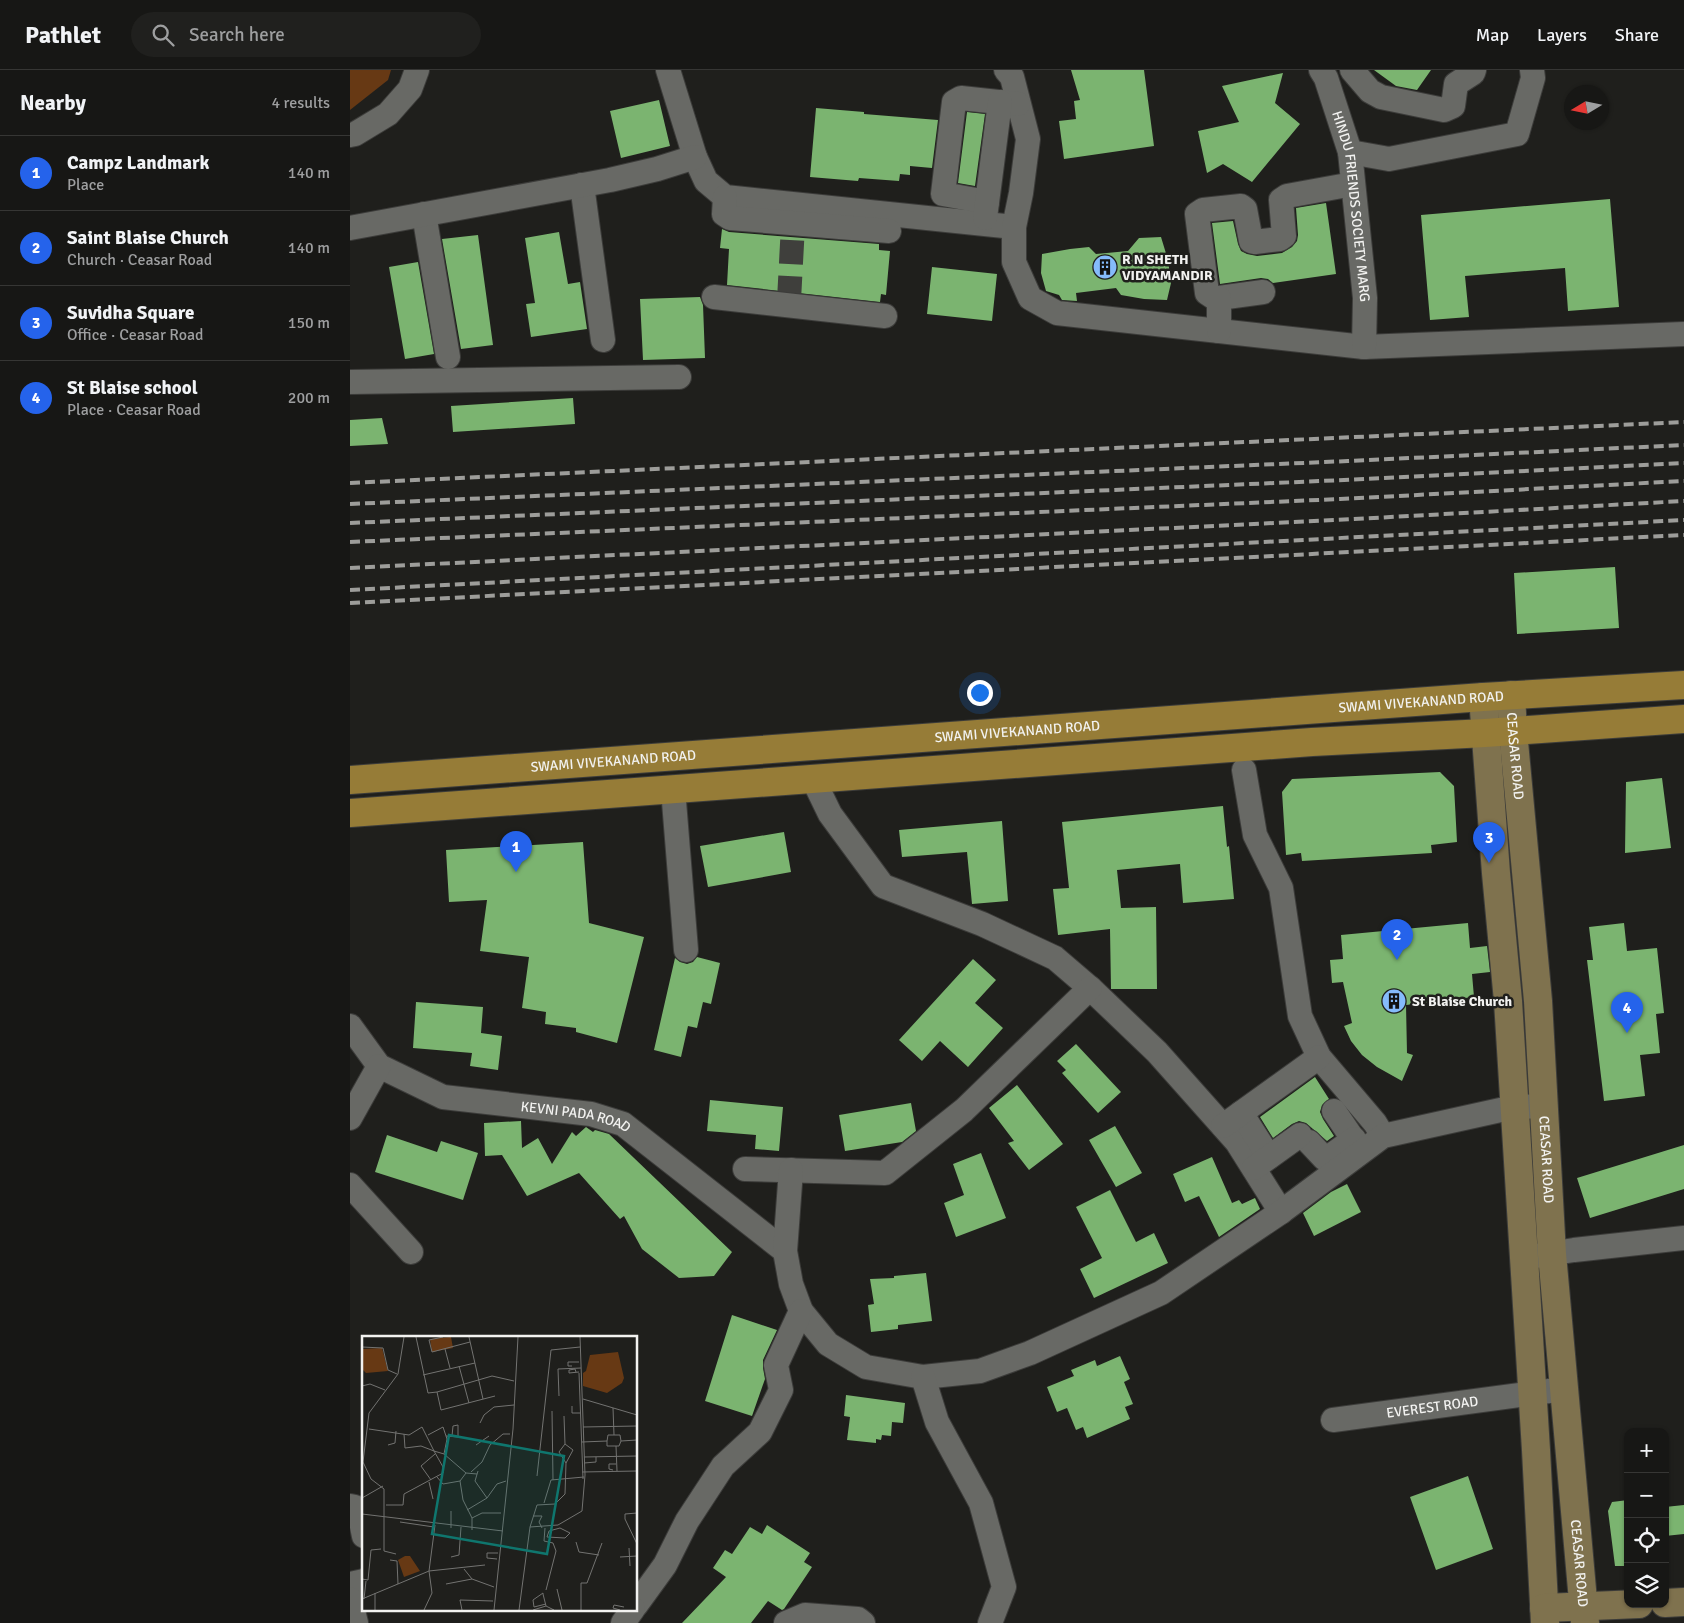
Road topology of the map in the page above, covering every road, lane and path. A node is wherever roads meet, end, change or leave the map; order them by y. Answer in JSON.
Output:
{"nodes":[{"id":1,"x":417,"y":70,"type":"edge"},
{"id":2,"x":668,"y":70,"type":"edge"},
{"id":3,"x":1006,"y":70,"type":"edge"},
{"id":4,"x":1350,"y":70,"type":"edge"},
{"id":5,"x":1474,"y":70,"type":"edge"},
{"id":6,"x":1532,"y":70,"type":"edge"},
{"id":7,"x":1324,"y":74,"type":"edge"},
{"id":8,"x":1009,"y":103,"type":"junction"},
{"id":9,"x":350,"y":135,"type":"edge"},
{"id":10,"x":1350,"y":152,"type":"junction"},
{"id":11,"x":695,"y":157,"type":"junction"},
{"id":12,"x":1353,"y":184,"type":"junction"},
{"id":13,"x":582,"y":185,"type":"junction"},
{"id":14,"x":986,"y":213,"type":"junction"},
{"id":15,"x":424,"y":214,"type":"junction"},
{"id":16,"x":794,"y":218,"type":"junction"},
{"id":17,"x":350,"y":228,"type":"edge"},
{"id":18,"x":1014,"y":228,"type":"junction"},
{"id":19,"x":889,"y":231,"type":"dead end"},
{"id":20,"x":1263,"y":292,"type":"dead end"},
{"id":21,"x":714,"y":298,"type":"dead end"},
{"id":22,"x":1219,"y":298,"type":"junction"},
{"id":23,"x":885,"y":316,"type":"dead end"},
{"id":24,"x":1219,"y":331,"type":"junction"},
{"id":25,"x":1684,"y":334,"type":"edge"},
{"id":26,"x":603,"y":340,"type":"dead end"},
{"id":27,"x":1364,"y":348,"type":"junction"},
{"id":28,"x":448,"y":357,"type":"dead end"},
{"id":29,"x":679,"y":377,"type":"dead end"},
{"id":30,"x":350,"y":382,"type":"edge"},
{"id":31,"x":1684,"y":685,"type":"edge"},
{"id":32,"x":1511,"y":695,"type":"junction"},
{"id":33,"x":1483,"y":697,"type":"junction"},
{"id":34,"x":1235,"y":716,"type":"junction"},
{"id":35,"x":1684,"y":719,"type":"edge"},
{"id":36,"x":1513,"y":731,"type":"junction"},
{"id":37,"x":1485,"y":733,"type":"junction"},
{"id":38,"x":1241,"y":759,"type":"junction"},
{"id":39,"x":813,"y":779,"type":"junction"},
{"id":40,"x":350,"y":780,"type":"edge"},
{"id":41,"x":673,"y":789,"type":"junction"},
{"id":42,"x":350,"y":813,"type":"edge"},
{"id":43,"x":686,"y":950,"type":"dead end"},
{"id":44,"x":1090,"y":988,"type":"junction"},
{"id":45,"x":350,"y":1026,"type":"edge"},
{"id":46,"x":1319,"y":1057,"type":"junction"},
{"id":47,"x":379,"y":1066,"type":"junction"},
{"id":48,"x":1544,"y":1106,"type":"junction"},
{"id":49,"x":1514,"y":1107,"type":"junction"},
{"id":50,"x":1334,"y":1111,"type":"dead end"},
{"id":51,"x":350,"y":1118,"type":"edge"},
{"id":52,"x":1232,"y":1120,"type":"junction"},
{"id":53,"x":1379,"y":1130,"type":"junction"},
{"id":54,"x":1353,"y":1139,"type":"junction"},
{"id":55,"x":1262,"y":1162,"type":"junction"},
{"id":56,"x":745,"y":1169,"type":"dead end"},
{"id":57,"x":791,"y":1170,"type":"junction"},
{"id":58,"x":350,"y":1185,"type":"edge"},
{"id":59,"x":1281,"y":1212,"type":"junction"},
{"id":60,"x":1684,"y":1238,"type":"edge"},
{"id":61,"x":785,"y":1251,"type":"junction"},
{"id":62,"x":411,"y":1252,"type":"dead end"},
{"id":63,"x":1552,"y":1254,"type":"junction"},
{"id":64,"x":1523,"y":1258,"type":"junction"},
{"id":65,"x":801,"y":1311,"type":"junction"},
{"id":66,"x":922,"y":1377,"type":"junction"},
{"id":67,"x":1564,"y":1389,"type":"junction"},
{"id":68,"x":1532,"y":1393,"type":"junction"},
{"id":69,"x":1333,"y":1420,"type":"dead end"},
{"id":70,"x":350,"y":1506,"type":"edge"},
{"id":71,"x":362,"y":1526,"type":"edge"},
{"id":72,"x":350,"y":1599,"type":"edge"},
{"id":73,"x":638,"y":1602,"type":"edge"},
{"id":74,"x":1684,"y":1602,"type":"edge"},
{"id":75,"x":1669,"y":1603,"type":"edge"},
{"id":76,"x":1624,"y":1607,"type":"edge"},
{"id":77,"x":632,"y":1610,"type":"edge"},
{"id":78,"x":1585,"y":1615,"type":"edge"},
{"id":79,"x":1545,"y":1616,"type":"edge"},
{"id":80,"x":356,"y":1623,"type":"edge"},
{"id":81,"x":624,"y":1623,"type":"edge"},
{"id":82,"x":786,"y":1623,"type":"edge"},
{"id":83,"x":863,"y":1623,"type":"edge"},
{"id":84,"x":990,"y":1623,"type":"edge"}],
"edges":[{"from":1,"to":9,"type":"street"},
{"from":2,"to":11,"type":"street"},
{"from":3,"to":8,"type":"street"},
{"from":4,"to":5,"type":"street"},
{"from":4,"to":7,"type":"street"},
{"from":6,"to":10,"type":"street"},
{"from":7,"to":10,"type":"street","name":"HINDU FRIENDS SOCIETY MARG"},
{"from":8,"to":14,"type":"street"},
{"from":8,"to":14,"type":"street"},
{"from":8,"to":18,"type":"street"},
{"from":10,"to":12,"type":"street","name":"HINDU FRIENDS SOCIETY MARG"},
{"from":11,"to":13,"type":"street"},
{"from":11,"to":16,"type":"street"},
{"from":12,"to":22,"type":"street"},
{"from":12,"to":27,"type":"street","name":"HINDU FRIENDS SOCIETY MARG"},
{"from":13,"to":15,"type":"street"},
{"from":13,"to":26,"type":"street"},
{"from":14,"to":16,"type":"street"},
{"from":14,"to":18,"type":"street"},
{"from":15,"to":17,"type":"street"},
{"from":15,"to":28,"type":"street"},
{"from":16,"to":19,"type":"street"},
{"from":18,"to":24,"type":"street"},
{"from":20,"to":22,"type":"street"},
{"from":21,"to":23,"type":"street"},
{"from":22,"to":24,"type":"street"},
{"from":24,"to":27,"type":"street"},
{"from":25,"to":27,"type":"street"},
{"from":29,"to":30,"type":"street"},
{"from":31,"to":32,"type":"main road","name":"SWAMI VIVEKANAND ROAD"},
{"from":32,"to":33,"type":"main road","name":"SWAMI VIVEKANAND ROAD"},
{"from":32,"to":36,"type":"main road","name":"CEASAR ROAD"},
{"from":33,"to":34,"type":"main road","name":"SWAMI VIVEKANAND ROAD"},
{"from":33,"to":37,"type":"main road"},
{"from":34,"to":38,"type":"main road"},
{"from":34,"to":40,"type":"main road","name":"SWAMI VIVEKANAND ROAD"},
{"from":35,"to":36,"type":"main road"},
{"from":36,"to":37,"type":"main road"},
{"from":36,"to":48,"type":"main road","name":"CEASAR ROAD"},
{"from":37,"to":38,"type":"main road"},
{"from":37,"to":49,"type":"main road"},
{"from":38,"to":39,"type":"main road"},
{"from":38,"to":46,"type":"street"},
{"from":39,"to":41,"type":"main road"},
{"from":39,"to":44,"type":"street"},
{"from":41,"to":42,"type":"main road"},
{"from":41,"to":43,"type":"street"},
{"from":44,"to":52,"type":"street"},
{"from":44,"to":57,"type":"street"},
{"from":45,"to":47,"type":"street","name":"KEVNI PADA ROAD"},
{"from":46,"to":52,"type":"street"},
{"from":46,"to":53,"type":"street"},
{"from":47,"to":51,"type":"street"},
{"from":47,"to":61,"type":"street","name":"KEVNI PADA ROAD"},
{"from":48,"to":49,"type":"street"},
{"from":48,"to":63,"type":"main road","name":"CEASAR ROAD"},
{"from":49,"to":53,"type":"street"},
{"from":49,"to":64,"type":"main road"},
{"from":50,"to":54,"type":"street"},
{"from":52,"to":55,"type":"street"},
{"from":53,"to":54,"type":"street"},
{"from":53,"to":59,"type":"street"},
{"from":54,"to":55,"type":"street"},
{"from":55,"to":59,"type":"street"},
{"from":56,"to":57,"type":"street"},
{"from":57,"to":61,"type":"street"},
{"from":58,"to":62,"type":"street"},
{"from":59,"to":66,"type":"street"},
{"from":60,"to":63,"type":"street"},
{"from":61,"to":65,"type":"street"},
{"from":63,"to":64,"type":"street"},
{"from":63,"to":67,"type":"main road","name":"CEASAR ROAD"},
{"from":64,"to":68,"type":"main road"},
{"from":65,"to":66,"type":"street"},
{"from":65,"to":73,"type":"street"},
{"from":66,"to":84,"type":"street"},
{"from":67,"to":68,"type":"street","name":"EVEREST ROAD"},
{"from":67,"to":78,"type":"main road","name":"CEASAR ROAD"},
{"from":68,"to":69,"type":"street","name":"EVEREST ROAD"},
{"from":68,"to":79,"type":"main road"},
{"from":70,"to":71,"type":"street"},
{"from":72,"to":80,"type":"street"},
{"from":74,"to":75,"type":"main road"},
{"from":76,"to":78,"type":"main road"},
{"from":77,"to":81,"type":"street"},
{"from":78,"to":79,"type":"main road"},
{"from":82,"to":83,"type":"street"}]}
